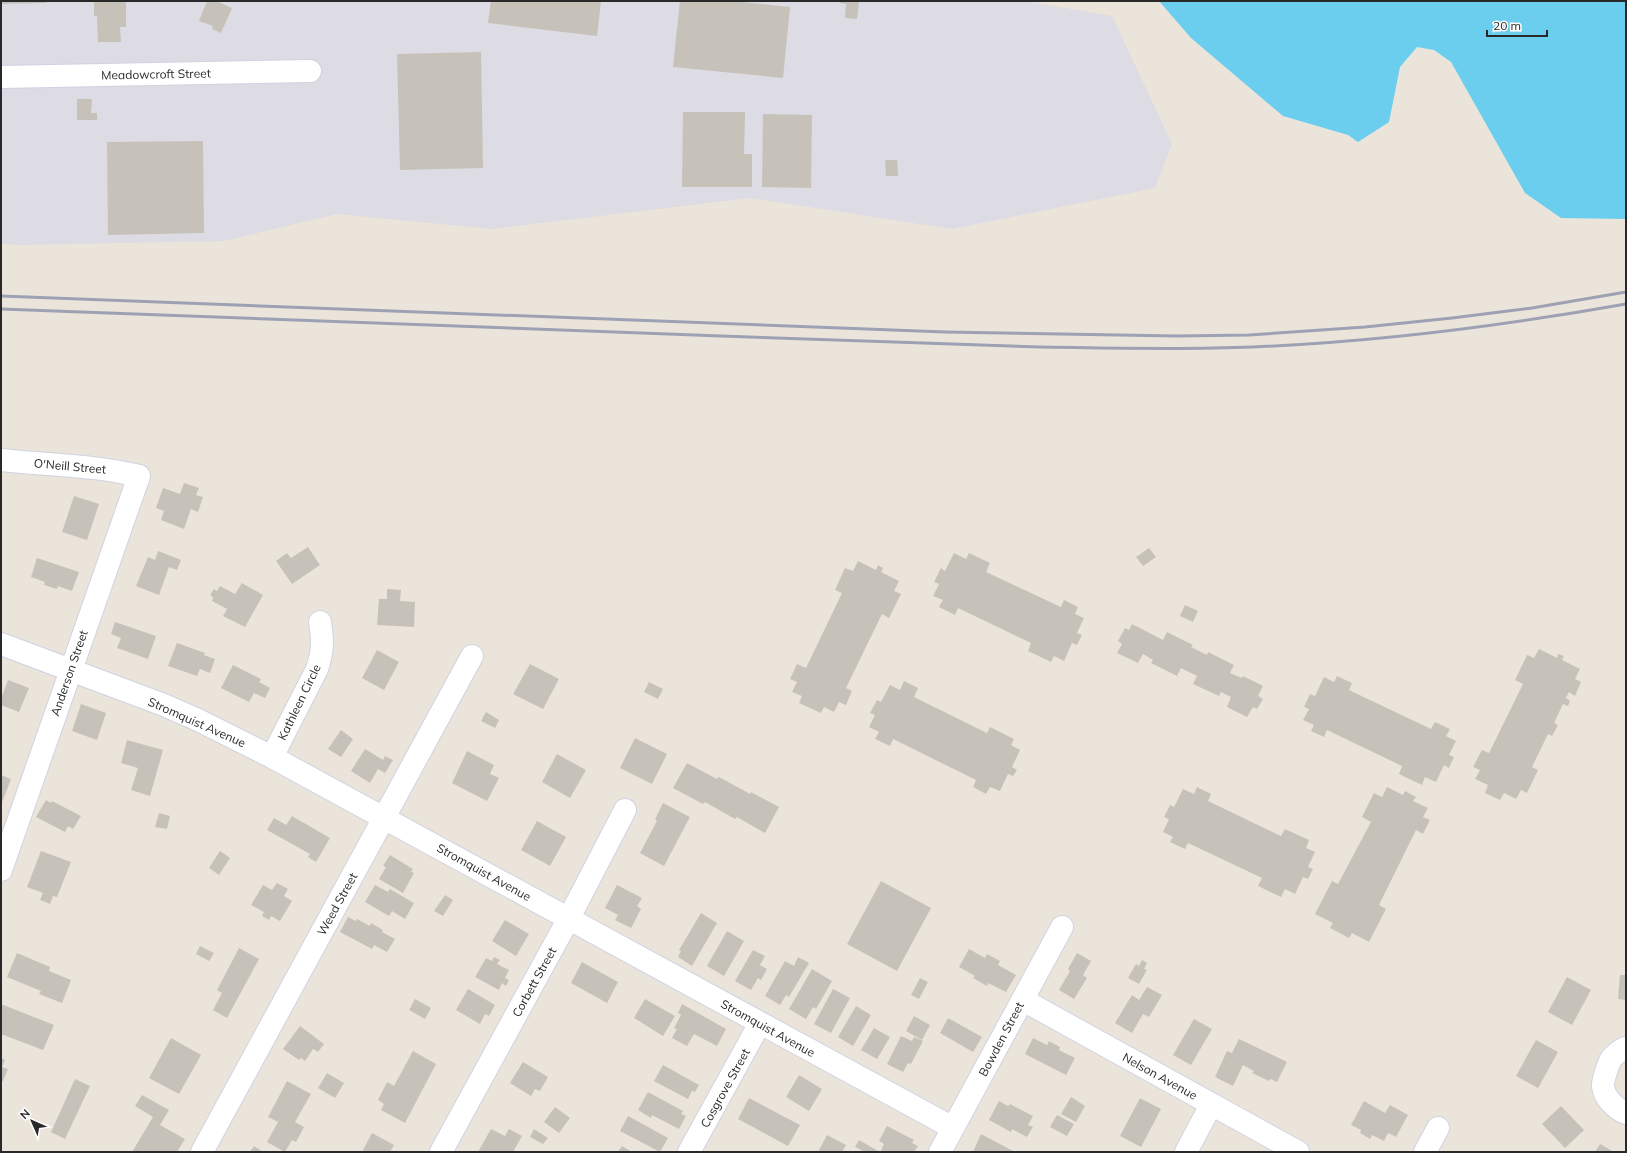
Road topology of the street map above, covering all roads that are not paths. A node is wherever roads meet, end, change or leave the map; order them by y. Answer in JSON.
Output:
{"nodes":[{"id":1,"x":310,"y":71,"type":"dead end"},
{"id":2,"x":1,"y":77,"type":"edge"},
{"id":3,"x":1,"y":460,"type":"edge"},
{"id":4,"x":138,"y":476,"type":"joint"},
{"id":5,"x":320,"y":622,"type":"dead end"},
{"id":6,"x":1,"y":644,"type":"edge"},
{"id":7,"x":472,"y":656,"type":"dead end"},
{"id":8,"x":70,"y":670,"type":"junction"},
{"id":9,"x":272,"y":757,"type":"junction"},
{"id":10,"x":625,"y":810,"type":"dead end"},
{"id":11,"x":384,"y":818,"type":"junction"},
{"id":12,"x":1,"y":870,"type":"edge"},
{"id":13,"x":569,"y":918,"type":"junction"},
{"id":14,"x":1062,"y":927,"type":"dead end"},
{"id":15,"x":1022,"y":1000,"type":"junction"},
{"id":16,"x":760,"y":1024,"type":"junction"},
{"id":17,"x":1626,"y":1048,"type":"edge"},
{"id":18,"x":1211,"y":1105,"type":"junction"},
{"id":19,"x":1626,"y":1113,"type":"edge"},
{"id":20,"x":953,"y":1128,"type":"junction"},
{"id":21,"x":1438,"y":1128,"type":"dead end"},
{"id":22,"x":202,"y":1152,"type":"edge"},
{"id":23,"x":440,"y":1152,"type":"edge"},
{"id":24,"x":690,"y":1152,"type":"edge"},
{"id":25,"x":940,"y":1152,"type":"edge"},
{"id":26,"x":1186,"y":1152,"type":"edge"},
{"id":27,"x":1298,"y":1152,"type":"edge"},
{"id":28,"x":1425,"y":1152,"type":"edge"}],
"edges":[{"from":1,"to":2,"type":"street","name":"Meadowcroft Street"},
{"from":3,"to":4,"type":"street","name":"O'Neill Street"},
{"from":4,"to":8,"type":"street","name":"Anderson Street"},
{"from":5,"to":9,"type":"street","name":"Kathleen Circle"},
{"from":6,"to":8,"type":"street","name":"Stromquist Avenue"},
{"from":7,"to":11,"type":"street","name":"Weed Street"},
{"from":8,"to":9,"type":"street","name":"Stromquist Avenue"},
{"from":8,"to":12,"type":"street","name":"Anderson Street"},
{"from":9,"to":11,"type":"street","name":"Stromquist Avenue"},
{"from":10,"to":13,"type":"street","name":"Corbett Street"},
{"from":11,"to":13,"type":"street","name":"Stromquist Avenue"},
{"from":11,"to":22,"type":"street","name":"Weed Street"},
{"from":13,"to":16,"type":"street","name":"Stromquist Avenue"},
{"from":13,"to":23,"type":"street","name":"Corbett Street"},
{"from":14,"to":15,"type":"street","name":"Bowden Street"},
{"from":15,"to":18,"type":"street","name":"Nelson Avenue"},
{"from":15,"to":20,"type":"street","name":"Bowden Street"},
{"from":16,"to":20,"type":"street","name":"Stromquist Avenue"},
{"from":16,"to":24,"type":"street","name":"Cosgrove Street"},
{"from":17,"to":19,"type":"street"},
{"from":18,"to":26,"type":"street"},
{"from":18,"to":27,"type":"street","name":"Nelson Avenue"},
{"from":20,"to":25,"type":"street","name":"Bowden Street"},
{"from":21,"to":28,"type":"street"}]}
